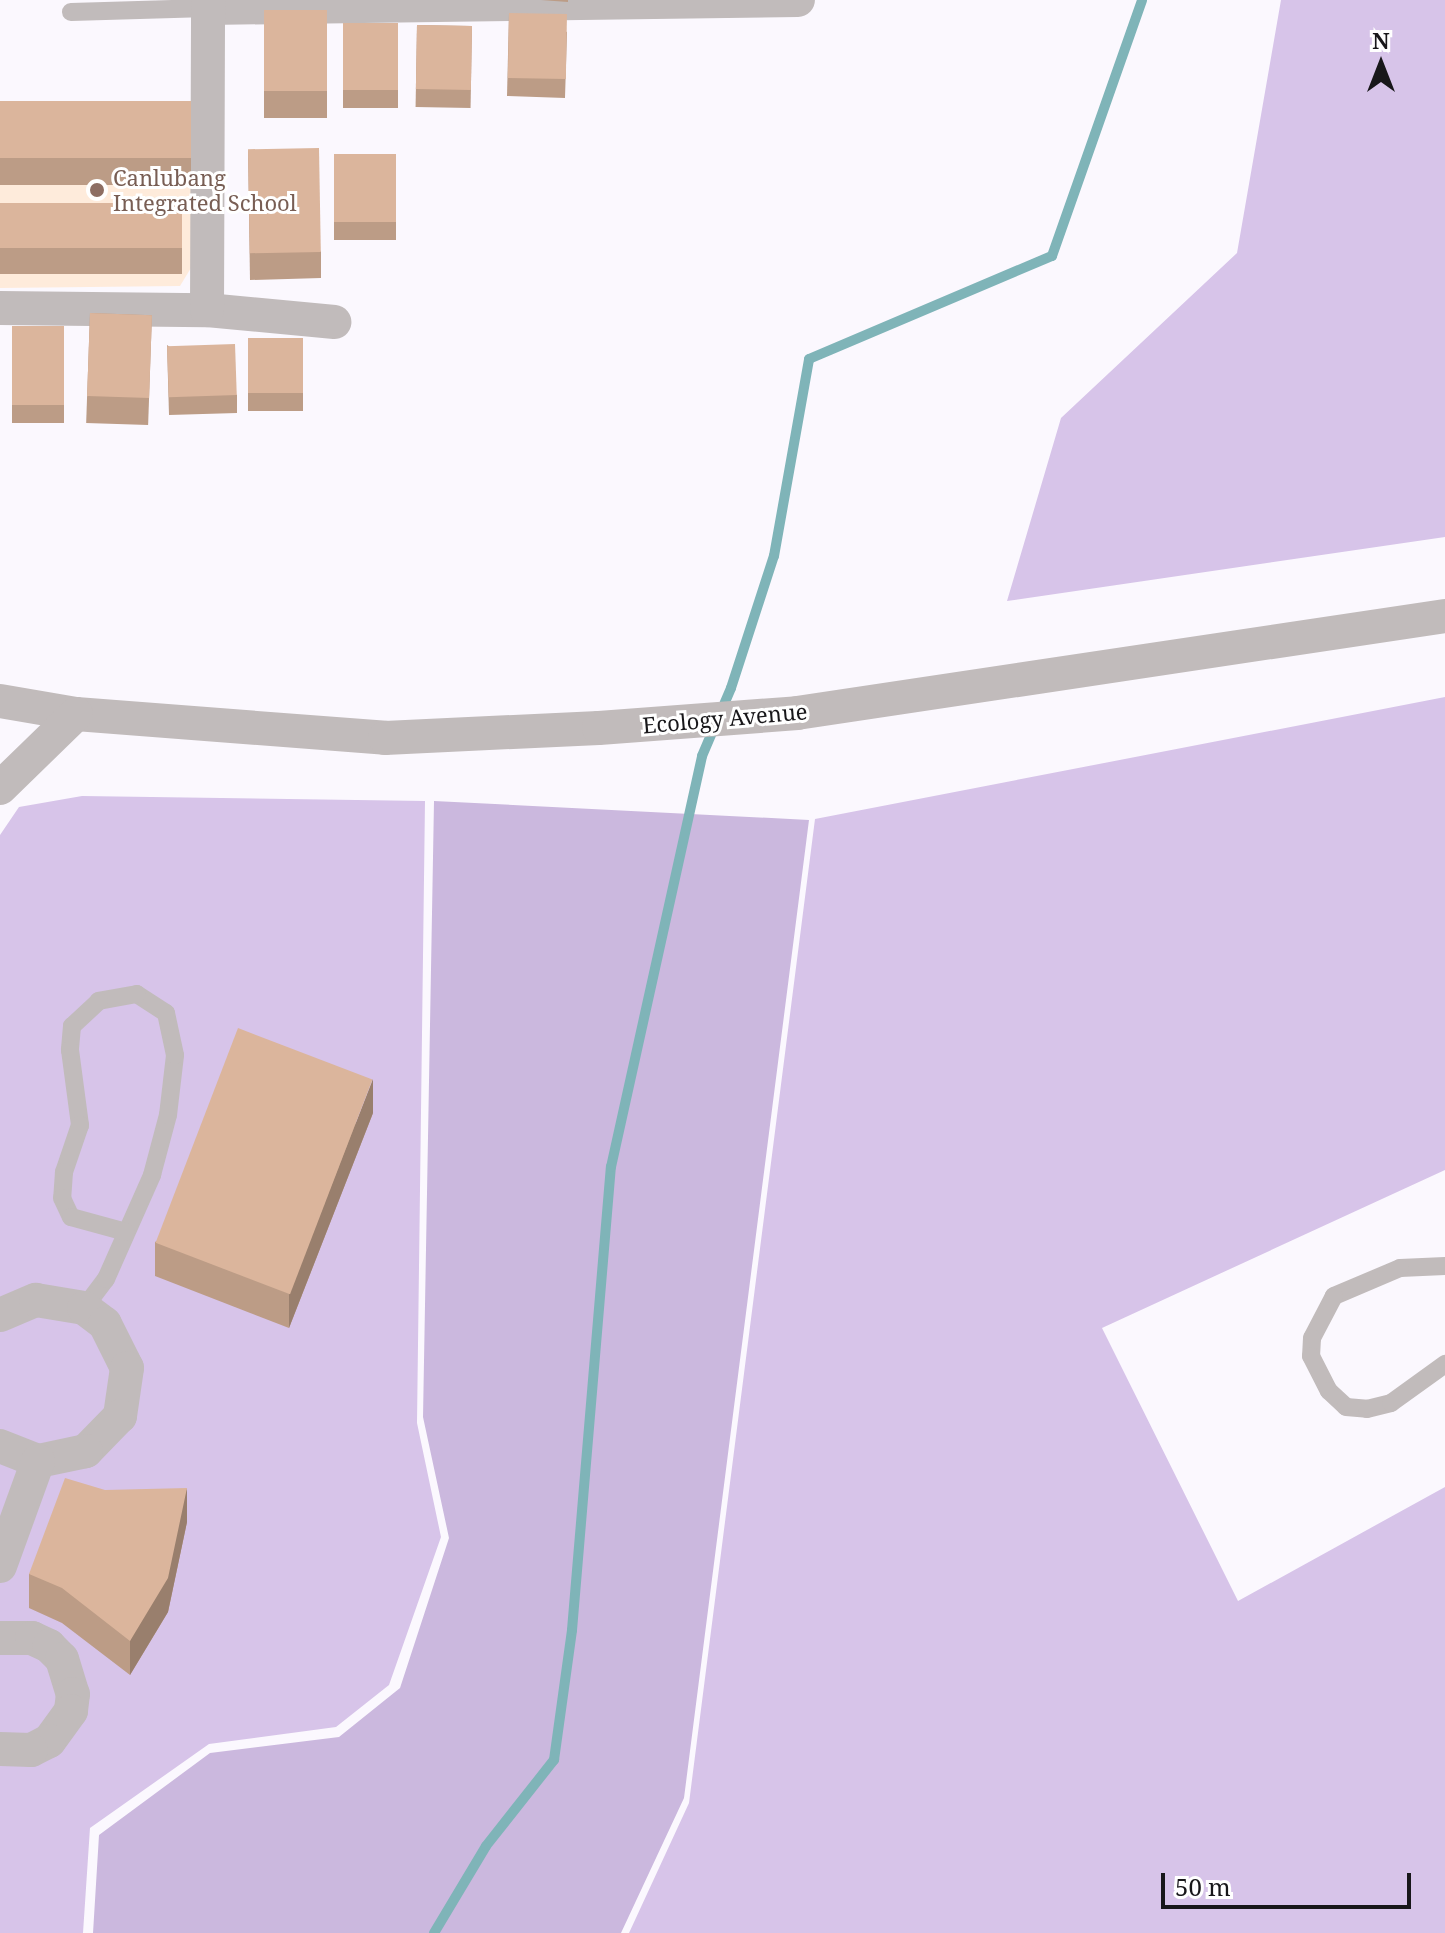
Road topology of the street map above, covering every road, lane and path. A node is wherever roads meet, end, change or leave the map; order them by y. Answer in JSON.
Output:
{"nodes":[{"id":1,"x":798,"y":0,"type":"edge"},
{"id":2,"x":208,"y":4,"type":"edge"},
{"id":3,"x":151,"y":7,"type":"edge"},
{"id":4,"x":71,"y":12,"type":"dead end"},
{"id":5,"x":0,"y":308,"type":"edge"},
{"id":6,"x":207,"y":310,"type":"junction"},
{"id":7,"x":334,"y":322,"type":"dead end"},
{"id":8,"x":1445,"y":616,"type":"edge"},
{"id":9,"x":0,"y":701,"type":"edge"},
{"id":10,"x":76,"y":714,"type":"junction"},
{"id":11,"x":0,"y":788,"type":"edge"},
{"id":12,"x":126,"y":1232,"type":"junction"},
{"id":13,"x":1445,"y":1266,"type":"edge"},
{"id":14,"x":84,"y":1308,"type":"junction"},
{"id":15,"x":0,"y":1315,"type":"edge"},
{"id":16,"x":1445,"y":1364,"type":"edge"},
{"id":17,"x":0,"y":1446,"type":"edge"},
{"id":18,"x":38,"y":1461,"type":"junction"},
{"id":19,"x":0,"y":1566,"type":"edge"},
{"id":20,"x":0,"y":1638,"type":"edge"},
{"id":21,"x":0,"y":1749,"type":"edge"}],
"edges":[{"from":1,"to":2,"type":"street"},
{"from":2,"to":3,"type":"lane"},
{"from":2,"to":6,"type":"street"},
{"from":3,"to":4,"type":"lane"},
{"from":5,"to":6,"type":"street"},
{"from":6,"to":7,"type":"street"},
{"from":8,"to":10,"type":"street","name":"Ecology Avenue"},
{"from":9,"to":10,"type":"street","name":"Ecology Avenue"},
{"from":10,"to":11,"type":"street"},
{"from":12,"to":12,"type":"lane"},
{"from":12,"to":14,"type":"lane"},
{"from":13,"to":16,"type":"lane"},
{"from":14,"to":15,"type":"street"},
{"from":14,"to":18,"type":"street"},
{"from":17,"to":18,"type":"street"},
{"from":18,"to":19,"type":"street"},
{"from":20,"to":21,"type":"street"}]}
